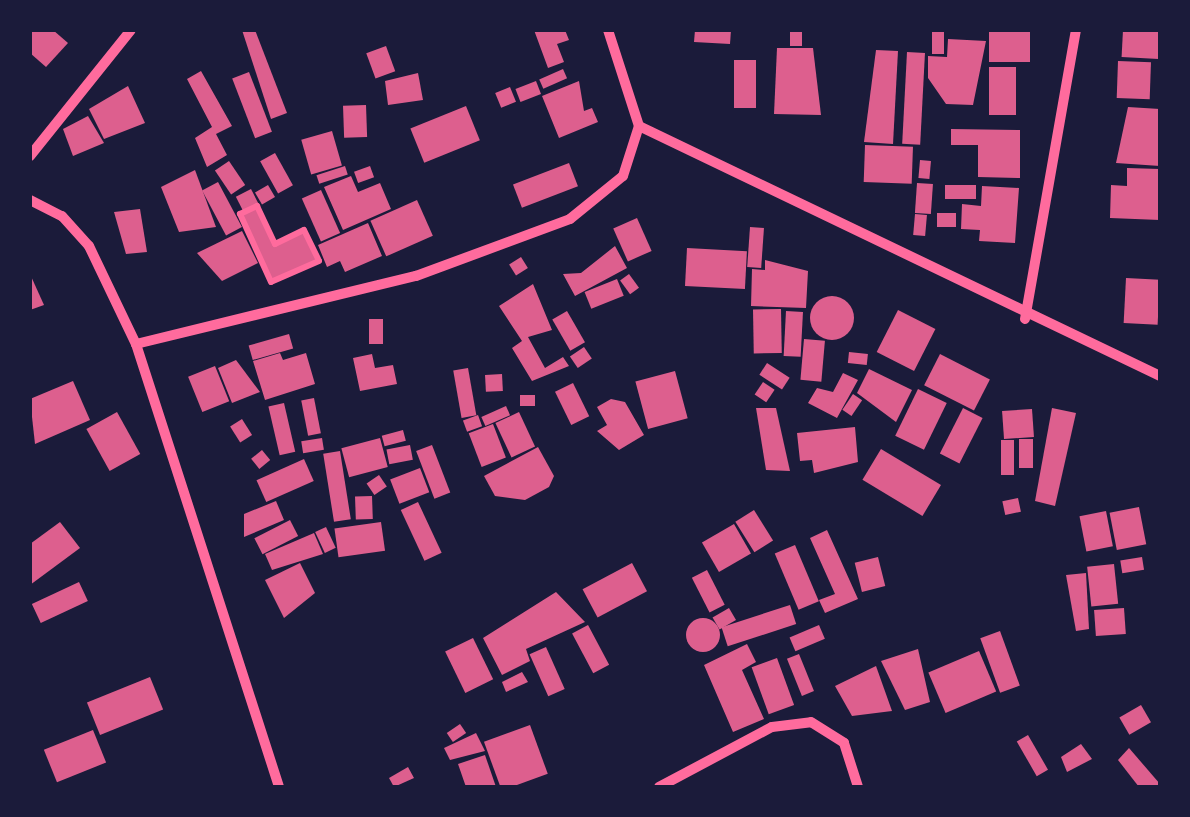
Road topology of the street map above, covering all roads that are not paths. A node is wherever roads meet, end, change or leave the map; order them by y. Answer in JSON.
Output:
{"nodes":[{"id":1,"x":131,"y":30,"type":"edge"},
{"id":2,"x":608,"y":30,"type":"edge"},
{"id":3,"x":1076,"y":30,"type":"edge"},
{"id":4,"x":639,"y":126,"type":"junction"},
{"id":5,"x":30,"y":156,"type":"edge"},
{"id":6,"x":30,"y":200,"type":"edge"},
{"id":7,"x":271,"y":282,"type":"joint"},
{"id":8,"x":1025,"y":319,"type":"junction"},
{"id":9,"x":136,"y":344,"type":"junction"},
{"id":10,"x":1160,"y":376,"type":"edge"},
{"id":11,"x":279,"y":787,"type":"edge"},
{"id":12,"x":659,"y":787,"type":"edge"},
{"id":13,"x":858,"y":787,"type":"edge"}],
"edges":[{"from":1,"to":5,"type":"street"},
{"from":2,"to":4,"type":"street"},
{"from":3,"to":8,"type":"street"},
{"from":4,"to":8,"type":"street"},
{"from":4,"to":9,"type":"street"},
{"from":6,"to":9,"type":"street"},
{"from":7,"to":7,"type":"lane"},
{"from":8,"to":10,"type":"street"},
{"from":9,"to":11,"type":"street"},
{"from":12,"to":13,"type":"street"}]}
